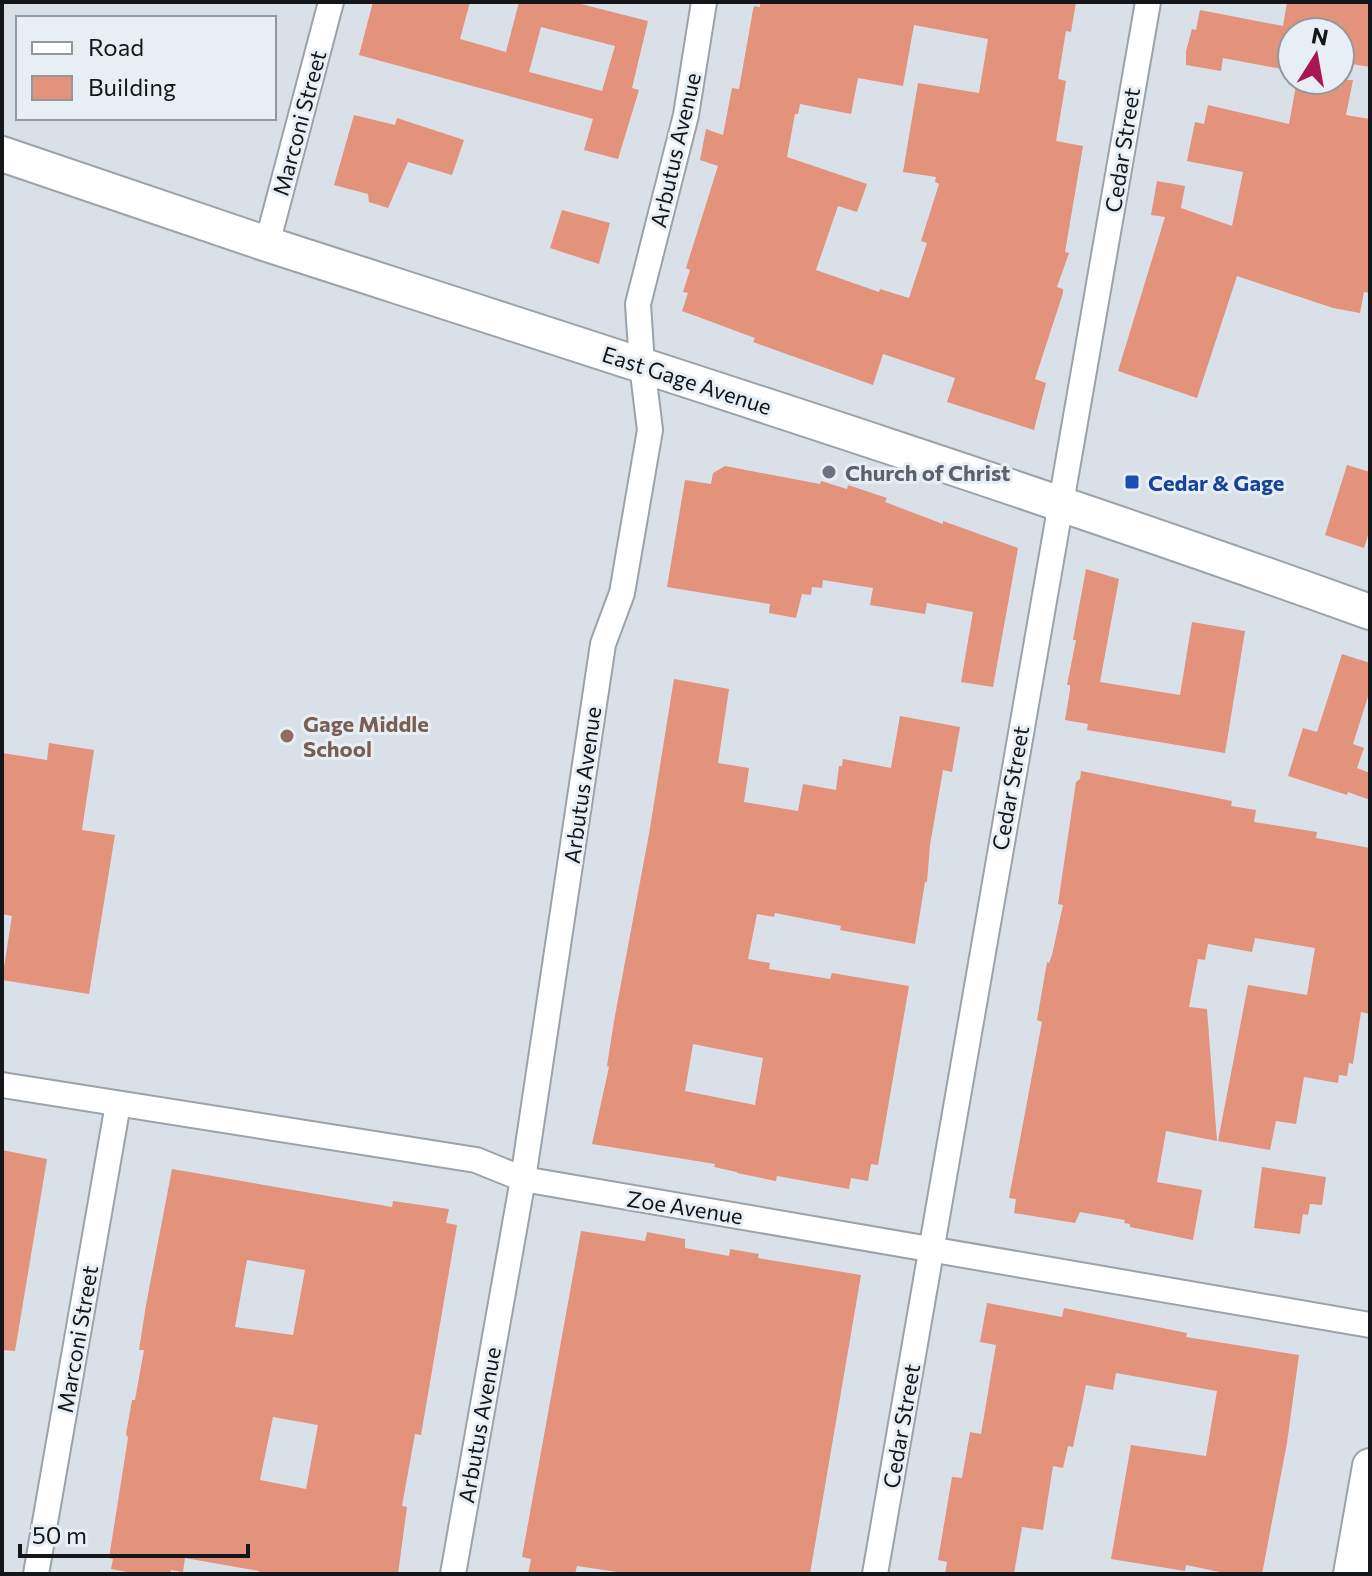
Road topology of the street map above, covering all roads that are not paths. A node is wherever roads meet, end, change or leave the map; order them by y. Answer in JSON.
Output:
{"nodes":[{"id":1,"x":331,"y":2,"type":"edge"},
{"id":2,"x":704,"y":2,"type":"edge"},
{"id":3,"x":1148,"y":2,"type":"edge"},
{"id":4,"x":2,"y":154,"type":"edge"},
{"id":5,"x":267,"y":244,"type":"junction"},
{"id":6,"x":642,"y":365,"type":"junction"},
{"id":7,"x":1059,"y":504,"type":"junction"},
{"id":8,"x":1370,"y":612,"type":"edge"},
{"id":9,"x":2,"y":1085,"type":"edge"},
{"id":10,"x":118,"y":1104,"type":"junction"},
{"id":11,"x":523,"y":1179,"type":"junction"},
{"id":12,"x":932,"y":1247,"type":"junction"},
{"id":13,"x":1370,"y":1325,"type":"edge"},
{"id":14,"x":1370,"y":1466,"type":"edge"},
{"id":15,"x":36,"y":1574,"type":"edge"},
{"id":16,"x":453,"y":1574,"type":"edge"},
{"id":17,"x":875,"y":1574,"type":"edge"},
{"id":18,"x":1351,"y":1574,"type":"edge"}],
"edges":[{"from":1,"to":5,"type":"street","name":"Marconi Street"},
{"from":2,"to":6,"type":"street","name":"Arbutus Avenue"},
{"from":3,"to":7,"type":"street","name":"Cedar Street"},
{"from":4,"to":5,"type":"main road","name":"East Gage Avenue"},
{"from":5,"to":6,"type":"main road","name":"East Gage Avenue"},
{"from":6,"to":7,"type":"main road","name":"East Gage Avenue"},
{"from":6,"to":11,"type":"street","name":"Arbutus Avenue"},
{"from":7,"to":8,"type":"main road","name":"East Gage Avenue"},
{"from":7,"to":12,"type":"street","name":"Cedar Street"},
{"from":9,"to":10,"type":"street","name":"Zoe Avenue"},
{"from":10,"to":11,"type":"street","name":"Zoe Avenue"},
{"from":10,"to":15,"type":"street","name":"Marconi Street"},
{"from":11,"to":12,"type":"street","name":"Zoe Avenue"},
{"from":11,"to":16,"type":"street","name":"Arbutus Avenue"},
{"from":12,"to":13,"type":"street","name":"Zoe Avenue"},
{"from":12,"to":17,"type":"street","name":"Cedar Street"},
{"from":14,"to":18,"type":"main road"}]}
